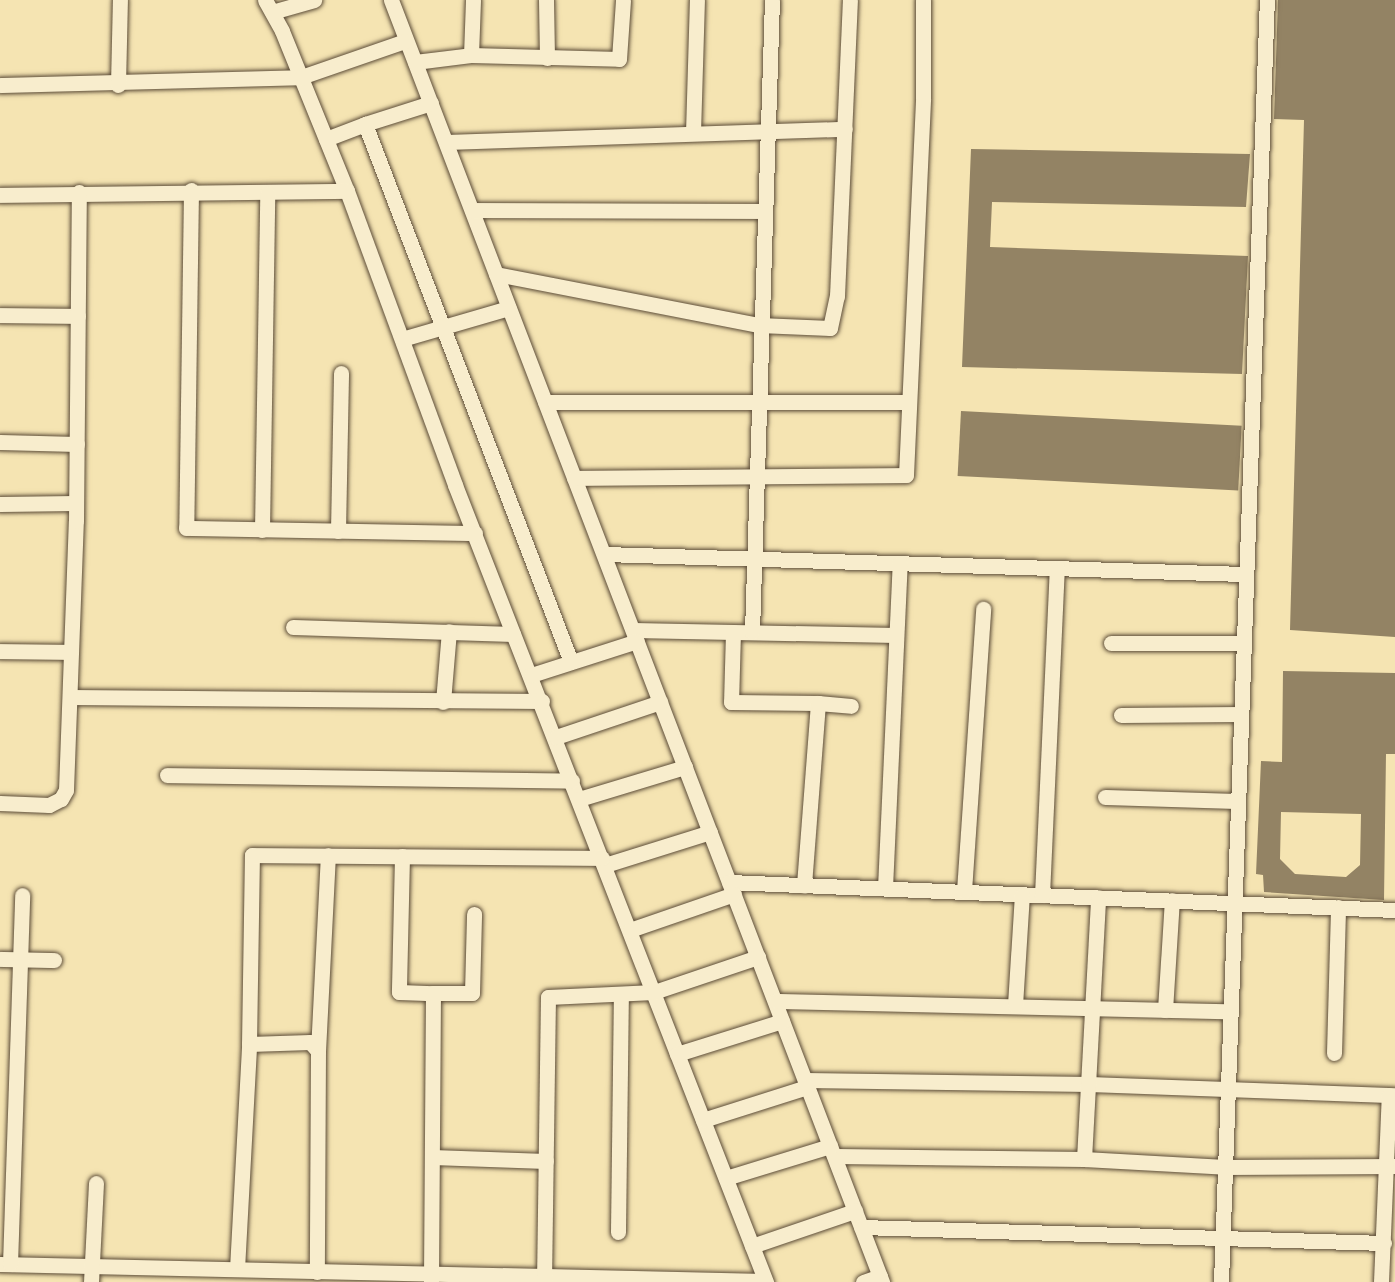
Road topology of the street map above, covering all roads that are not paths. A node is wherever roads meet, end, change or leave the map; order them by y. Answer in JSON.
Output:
{"nodes":[{"id":1,"x":120,"y":0,"type":"edge"},
{"id":2,"x":314,"y":0,"type":"edge"},
{"id":3,"x":391,"y":0,"type":"edge"},
{"id":4,"x":472,"y":0,"type":"edge"},
{"id":5,"x":546,"y":0,"type":"edge"},
{"id":6,"x":623,"y":0,"type":"edge"},
{"id":7,"x":697,"y":0,"type":"edge"},
{"id":8,"x":772,"y":0,"type":"edge"},
{"id":9,"x":850,"y":0,"type":"edge"},
{"id":10,"x":923,"y":0,"type":"edge"},
{"id":11,"x":1266,"y":0,"type":"edge"},
{"id":12,"x":268,"y":6,"type":"edge"},
{"id":13,"x":405,"y":41,"type":"junction"},
{"id":14,"x":471,"y":55,"type":"junction"},
{"id":15,"x":547,"y":58,"type":"junction"},
{"id":16,"x":415,"y":62,"type":"junction"},
{"id":17,"x":301,"y":77,"type":"junction"},
{"id":18,"x":0,"y":85,"type":"edge"},
{"id":19,"x":118,"y":85,"type":"junction"},
{"id":20,"x":431,"y":103,"type":"junction"},
{"id":21,"x":365,"y":124,"type":"junction"},
{"id":22,"x":845,"y":129,"type":"junction"},
{"id":23,"x":766,"y":131,"type":"junction"},
{"id":24,"x":693,"y":133,"type":"junction"},
{"id":25,"x":326,"y":139,"type":"junction"},
{"id":26,"x":446,"y":142,"type":"junction"},
{"id":27,"x":191,"y":190,"type":"junction"},
{"id":28,"x":347,"y":191,"type":"junction"},
{"id":29,"x":79,"y":192,"type":"junction"},
{"id":30,"x":267,"y":193,"type":"junction"},
{"id":31,"x":0,"y":195,"type":"edge"},
{"id":32,"x":472,"y":210,"type":"junction"},
{"id":33,"x":763,"y":211,"type":"junction"},
{"id":34,"x":496,"y":274,"type":"junction"},
{"id":35,"x":509,"y":308,"type":"junction"},
{"id":36,"x":0,"y":315,"type":"edge"},
{"id":37,"x":78,"y":316,"type":"junction"},
{"id":38,"x":759,"y":325,"type":"junction"},
{"id":39,"x":444,"y":328,"type":"junction"},
{"id":40,"x":402,"y":339,"type":"junction"},
{"id":41,"x":340,"y":373,"type":"dead end"},
{"id":42,"x":545,"y":402,"type":"junction"},
{"id":43,"x":758,"y":402,"type":"junction"},
{"id":44,"x":908,"y":402,"type":"junction"},
{"id":45,"x":0,"y":442,"type":"edge"},
{"id":46,"x":77,"y":444,"type":"junction"},
{"id":47,"x":757,"y":477,"type":"junction"},
{"id":48,"x":574,"y":478,"type":"junction"},
{"id":49,"x":75,"y":503,"type":"junction"},
{"id":50,"x":0,"y":504,"type":"edge"},
{"id":51,"x":262,"y":530,"type":"junction"},
{"id":52,"x":338,"y":531,"type":"junction"},
{"id":53,"x":475,"y":532,"type":"junction"},
{"id":54,"x":604,"y":554,"type":"junction"},
{"id":55,"x":753,"y":559,"type":"junction"},
{"id":56,"x":900,"y":563,"type":"junction"},
{"id":57,"x":1057,"y":568,"type":"junction"},
{"id":58,"x":1245,"y":574,"type":"junction"},
{"id":59,"x":982,"y":609,"type":"dead end"},
{"id":60,"x":293,"y":627,"type":"dead end"},
{"id":61,"x":449,"y":631,"type":"junction"},
{"id":62,"x":733,"y":632,"type":"junction"},
{"id":63,"x":752,"y":632,"type":"junction"},
{"id":64,"x":513,"y":634,"type":"junction"},
{"id":65,"x":635,"y":635,"type":"junction"},
{"id":66,"x":896,"y":635,"type":"junction"},
{"id":67,"x":1111,"y":643,"type":"dead end"},
{"id":68,"x":1243,"y":643,"type":"junction"},
{"id":69,"x":0,"y":651,"type":"edge"},
{"id":70,"x":70,"y":652,"type":"junction"},
{"id":71,"x":571,"y":662,"type":"junction"},
{"id":72,"x":531,"y":675,"type":"junction"},
{"id":73,"x":70,"y":697,"type":"junction"},
{"id":74,"x":542,"y":701,"type":"junction"},
{"id":75,"x":443,"y":702,"type":"junction"},
{"id":76,"x":660,"y":702,"type":"junction"},
{"id":77,"x":818,"y":703,"type":"junction"},
{"id":78,"x":851,"y":706,"type":"dead end"},
{"id":79,"x":1240,"y":714,"type":"junction"},
{"id":80,"x":1121,"y":715,"type":"dead end"},
{"id":81,"x":556,"y":737,"type":"junction"},
{"id":82,"x":685,"y":767,"type":"junction"},
{"id":83,"x":166,"y":775,"type":"dead end"},
{"id":84,"x":572,"y":781,"type":"junction"},
{"id":85,"x":1105,"y":797,"type":"dead end"},
{"id":86,"x":579,"y":799,"type":"junction"},
{"id":87,"x":1237,"y":801,"type":"junction"},
{"id":88,"x":0,"y":803,"type":"edge"},
{"id":89,"x":710,"y":832,"type":"junction"},
{"id":90,"x":328,"y":855,"type":"junction"},
{"id":91,"x":402,"y":856,"type":"junction"},
{"id":92,"x":603,"y":861,"type":"junction"},
{"id":93,"x":804,"y":885,"type":"junction"},
{"id":94,"x":731,"y":888,"type":"junction"},
{"id":95,"x":885,"y":888,"type":"junction"},
{"id":96,"x":964,"y":891,"type":"junction"},
{"id":97,"x":22,"y":895,"type":"dead end"},
{"id":98,"x":1022,"y":895,"type":"junction"},
{"id":99,"x":1042,"y":895,"type":"junction"},
{"id":100,"x":1098,"y":897,"type":"junction"},
{"id":101,"x":1172,"y":900,"type":"junction"},
{"id":102,"x":1233,"y":903,"type":"junction"},
{"id":103,"x":1338,"y":908,"type":"junction"},
{"id":104,"x":1395,"y":910,"type":"edge"},
{"id":105,"x":474,"y":914,"type":"dead end"},
{"id":106,"x":630,"y":930,"type":"junction"},
{"id":107,"x":758,"y":957,"type":"junction"},
{"id":108,"x":0,"y":959,"type":"edge"},
{"id":109,"x":20,"y":959,"type":"junction"},
{"id":110,"x":54,"y":960,"type":"dead end"},
{"id":111,"x":654,"y":992,"type":"junction"},
{"id":112,"x":433,"y":993,"type":"junction"},
{"id":113,"x":621,"y":996,"type":"junction"},
{"id":114,"x":776,"y":1001,"type":"junction"},
{"id":115,"x":1015,"y":1005,"type":"junction"},
{"id":116,"x":1093,"y":1008,"type":"junction"},
{"id":117,"x":1165,"y":1010,"type":"junction"},
{"id":118,"x":1229,"y":1011,"type":"junction"},
{"id":119,"x":782,"y":1021,"type":"junction"},
{"id":120,"x":249,"y":1044,"type":"junction"},
{"id":121,"x":318,"y":1051,"type":"junction"},
{"id":122,"x":1334,"y":1053,"type":"dead end"},
{"id":123,"x":678,"y":1054,"type":"junction"},
{"id":124,"x":806,"y":1083,"type":"junction"},
{"id":125,"x":1089,"y":1084,"type":"junction"},
{"id":126,"x":1227,"y":1088,"type":"junction"},
{"id":127,"x":1392,"y":1095,"type":"edge"},
{"id":128,"x":703,"y":1120,"type":"junction"},
{"id":129,"x":833,"y":1151,"type":"junction"},
{"id":130,"x":432,"y":1158,"type":"junction"},
{"id":131,"x":1084,"y":1159,"type":"junction"},
{"id":132,"x":546,"y":1161,"type":"junction"},
{"id":133,"x":1391,"y":1166,"type":"edge"},
{"id":134,"x":1225,"y":1167,"type":"junction"},
{"id":135,"x":726,"y":1178,"type":"junction"},
{"id":136,"x":96,"y":1183,"type":"dead end"},
{"id":137,"x":855,"y":1211,"type":"junction"},
{"id":138,"x":861,"y":1227,"type":"junction"},
{"id":139,"x":618,"y":1232,"type":"dead end"},
{"id":140,"x":1388,"y":1237,"type":"edge"},
{"id":141,"x":1223,"y":1241,"type":"junction"},
{"id":142,"x":752,"y":1246,"type":"junction"},
{"id":143,"x":5,"y":1264,"type":"edge"},
{"id":144,"x":92,"y":1266,"type":"junction"},
{"id":145,"x":237,"y":1269,"type":"junction"},
{"id":146,"x":317,"y":1272,"type":"junction"},
{"id":147,"x":164,"y":1275,"type":"edge"},
{"id":148,"x":431,"y":1278,"type":"edge"},
{"id":149,"x":881,"y":1279,"type":"edge"},
{"id":150,"x":544,"y":1280,"type":"edge"},
{"id":151,"x":766,"y":1281,"type":"edge"},
{"id":152,"x":91,"y":1282,"type":"edge"},
{"id":153,"x":863,"y":1282,"type":"edge"},
{"id":154,"x":1221,"y":1282,"type":"edge"},
{"id":155,"x":1381,"y":1282,"type":"edge"}],
"edges":[{"from":1,"to":19,"type":"street"},
{"from":2,"to":12,"type":"street"},
{"from":3,"to":13,"type":"street"},
{"from":4,"to":14,"type":"street"},
{"from":5,"to":15,"type":"street"},
{"from":6,"to":15,"type":"street"},
{"from":7,"to":24,"type":"street"},
{"from":8,"to":23,"type":"street"},
{"from":9,"to":22,"type":"street"},
{"from":10,"to":44,"type":"street"},
{"from":11,"to":58,"type":"street"},
{"from":12,"to":17,"type":"street"},
{"from":13,"to":16,"type":"street"},
{"from":13,"to":17,"type":"street"},
{"from":14,"to":15,"type":"street"},
{"from":14,"to":16,"type":"street"},
{"from":16,"to":20,"type":"street"},
{"from":17,"to":19,"type":"street"},
{"from":17,"to":25,"type":"street"},
{"from":18,"to":19,"type":"street"},
{"from":20,"to":21,"type":"street"},
{"from":20,"to":26,"type":"street"},
{"from":21,"to":25,"type":"street"},
{"from":21,"to":39,"type":"street"},
{"from":22,"to":23,"type":"street"},
{"from":22,"to":38,"type":"street"},
{"from":23,"to":24,"type":"street"},
{"from":23,"to":33,"type":"street"},
{"from":24,"to":26,"type":"street"},
{"from":25,"to":28,"type":"street"},
{"from":26,"to":32,"type":"street"},
{"from":27,"to":29,"type":"street"},
{"from":27,"to":30,"type":"street"},
{"from":27,"to":51,"type":"street"},
{"from":28,"to":30,"type":"street"},
{"from":28,"to":40,"type":"street"},
{"from":29,"to":31,"type":"street"},
{"from":29,"to":37,"type":"street"},
{"from":30,"to":51,"type":"street"},
{"from":32,"to":33,"type":"street"},
{"from":32,"to":34,"type":"street"},
{"from":33,"to":38,"type":"street"},
{"from":34,"to":35,"type":"street"},
{"from":34,"to":38,"type":"street"},
{"from":35,"to":39,"type":"street"},
{"from":35,"to":42,"type":"street"},
{"from":36,"to":37,"type":"street"},
{"from":37,"to":46,"type":"street"},
{"from":38,"to":43,"type":"street"},
{"from":39,"to":40,"type":"street"},
{"from":39,"to":71,"type":"street"},
{"from":40,"to":53,"type":"street"},
{"from":41,"to":52,"type":"street"},
{"from":42,"to":43,"type":"street"},
{"from":42,"to":48,"type":"street"},
{"from":43,"to":44,"type":"street"},
{"from":43,"to":47,"type":"street"},
{"from":44,"to":47,"type":"street"},
{"from":45,"to":46,"type":"street"},
{"from":46,"to":49,"type":"street"},
{"from":47,"to":48,"type":"street"},
{"from":47,"to":55,"type":"street"},
{"from":48,"to":54,"type":"street"},
{"from":49,"to":50,"type":"street"},
{"from":49,"to":70,"type":"street"},
{"from":51,"to":52,"type":"street"},
{"from":52,"to":53,"type":"street"},
{"from":53,"to":64,"type":"street"},
{"from":54,"to":55,"type":"street"},
{"from":54,"to":65,"type":"street"},
{"from":55,"to":56,"type":"street"},
{"from":55,"to":63,"type":"street"},
{"from":56,"to":57,"type":"street"},
{"from":56,"to":66,"type":"street"},
{"from":57,"to":58,"type":"street"},
{"from":57,"to":99,"type":"street"},
{"from":58,"to":68,"type":"street"},
{"from":59,"to":96,"type":"street"},
{"from":60,"to":61,"type":"street"},
{"from":61,"to":64,"type":"street"},
{"from":61,"to":75,"type":"street"},
{"from":62,"to":63,"type":"street"},
{"from":62,"to":65,"type":"street"},
{"from":62,"to":77,"type":"street"},
{"from":63,"to":66,"type":"street"},
{"from":64,"to":72,"type":"street"},
{"from":65,"to":71,"type":"street"},
{"from":65,"to":76,"type":"street"},
{"from":66,"to":95,"type":"street"},
{"from":67,"to":68,"type":"street"},
{"from":68,"to":79,"type":"street"},
{"from":69,"to":70,"type":"street"},
{"from":70,"to":73,"type":"street"},
{"from":71,"to":72,"type":"street"},
{"from":72,"to":74,"type":"street"},
{"from":73,"to":75,"type":"street"},
{"from":73,"to":88,"type":"street"},
{"from":74,"to":75,"type":"street"},
{"from":74,"to":81,"type":"street"},
{"from":76,"to":81,"type":"street"},
{"from":76,"to":82,"type":"street"},
{"from":77,"to":78,"type":"street"},
{"from":77,"to":93,"type":"street"},
{"from":79,"to":80,"type":"street"},
{"from":79,"to":87,"type":"street"},
{"from":81,"to":84,"type":"street"},
{"from":82,"to":86,"type":"street"},
{"from":82,"to":89,"type":"street"},
{"from":83,"to":84,"type":"street"},
{"from":84,"to":86,"type":"street"},
{"from":85,"to":87,"type":"street"},
{"from":86,"to":92,"type":"street"},
{"from":87,"to":102,"type":"street"},
{"from":89,"to":92,"type":"street"},
{"from":89,"to":94,"type":"street"},
{"from":90,"to":91,"type":"street"},
{"from":90,"to":120,"type":"street"},
{"from":90,"to":121,"type":"street"},
{"from":91,"to":92,"type":"street"},
{"from":91,"to":112,"type":"street"},
{"from":92,"to":106,"type":"street"},
{"from":93,"to":94,"type":"street"},
{"from":93,"to":95,"type":"street"},
{"from":94,"to":106,"type":"street"},
{"from":94,"to":107,"type":"street"},
{"from":95,"to":96,"type":"street"},
{"from":96,"to":98,"type":"street"},
{"from":97,"to":109,"type":"street"},
{"from":98,"to":99,"type":"street"},
{"from":98,"to":115,"type":"street"},
{"from":99,"to":100,"type":"street"},
{"from":100,"to":101,"type":"street"},
{"from":100,"to":116,"type":"street"},
{"from":101,"to":102,"type":"street"},
{"from":101,"to":117,"type":"street"},
{"from":102,"to":103,"type":"street"},
{"from":102,"to":118,"type":"street"},
{"from":103,"to":104,"type":"street"},
{"from":103,"to":122,"type":"street"},
{"from":105,"to":112,"type":"street"},
{"from":106,"to":111,"type":"street"},
{"from":107,"to":111,"type":"street"},
{"from":107,"to":114,"type":"street"},
{"from":108,"to":109,"type":"street"},
{"from":109,"to":110,"type":"street"},
{"from":109,"to":143,"type":"street"},
{"from":111,"to":113,"type":"street"},
{"from":111,"to":123,"type":"street"},
{"from":112,"to":130,"type":"street"},
{"from":113,"to":132,"type":"street"},
{"from":113,"to":139,"type":"street"},
{"from":114,"to":115,"type":"street"},
{"from":114,"to":119,"type":"street"},
{"from":115,"to":116,"type":"street"},
{"from":116,"to":117,"type":"street"},
{"from":116,"to":125,"type":"street"},
{"from":117,"to":118,"type":"street"},
{"from":118,"to":126,"type":"street"},
{"from":119,"to":123,"type":"street"},
{"from":119,"to":124,"type":"street"},
{"from":120,"to":121,"type":"street"},
{"from":120,"to":145,"type":"street"},
{"from":121,"to":146,"type":"street"},
{"from":123,"to":128,"type":"street"},
{"from":124,"to":125,"type":"street"},
{"from":124,"to":128,"type":"street"},
{"from":124,"to":129,"type":"street"},
{"from":125,"to":126,"type":"street"},
{"from":125,"to":131,"type":"street"},
{"from":126,"to":127,"type":"street"},
{"from":126,"to":134,"type":"street"},
{"from":127,"to":133,"type":"street"},
{"from":128,"to":135,"type":"street"},
{"from":129,"to":131,"type":"street"},
{"from":129,"to":135,"type":"street"},
{"from":129,"to":137,"type":"street"},
{"from":130,"to":132,"type":"street"},
{"from":130,"to":148,"type":"street"},
{"from":131,"to":134,"type":"street"},
{"from":132,"to":150,"type":"street"},
{"from":133,"to":134,"type":"street"},
{"from":133,"to":140,"type":"street"},
{"from":134,"to":141,"type":"street"},
{"from":135,"to":142,"type":"street"},
{"from":136,"to":144,"type":"street"},
{"from":137,"to":138,"type":"street"},
{"from":137,"to":142,"type":"street"},
{"from":138,"to":141,"type":"street"},
{"from":138,"to":149,"type":"street"},
{"from":140,"to":141,"type":"street"},
{"from":140,"to":155,"type":"street"},
{"from":141,"to":154,"type":"street"},
{"from":142,"to":151,"type":"street"},
{"from":143,"to":144,"type":"street"},
{"from":144,"to":147,"type":"street"},
{"from":144,"to":152,"type":"street"},
{"from":145,"to":146,"type":"street"},
{"from":145,"to":147,"type":"street"},
{"from":146,"to":148,"type":"street"},
{"from":148,"to":150,"type":"street"},
{"from":149,"to":153,"type":"street"},
{"from":150,"to":151,"type":"street"}]}
